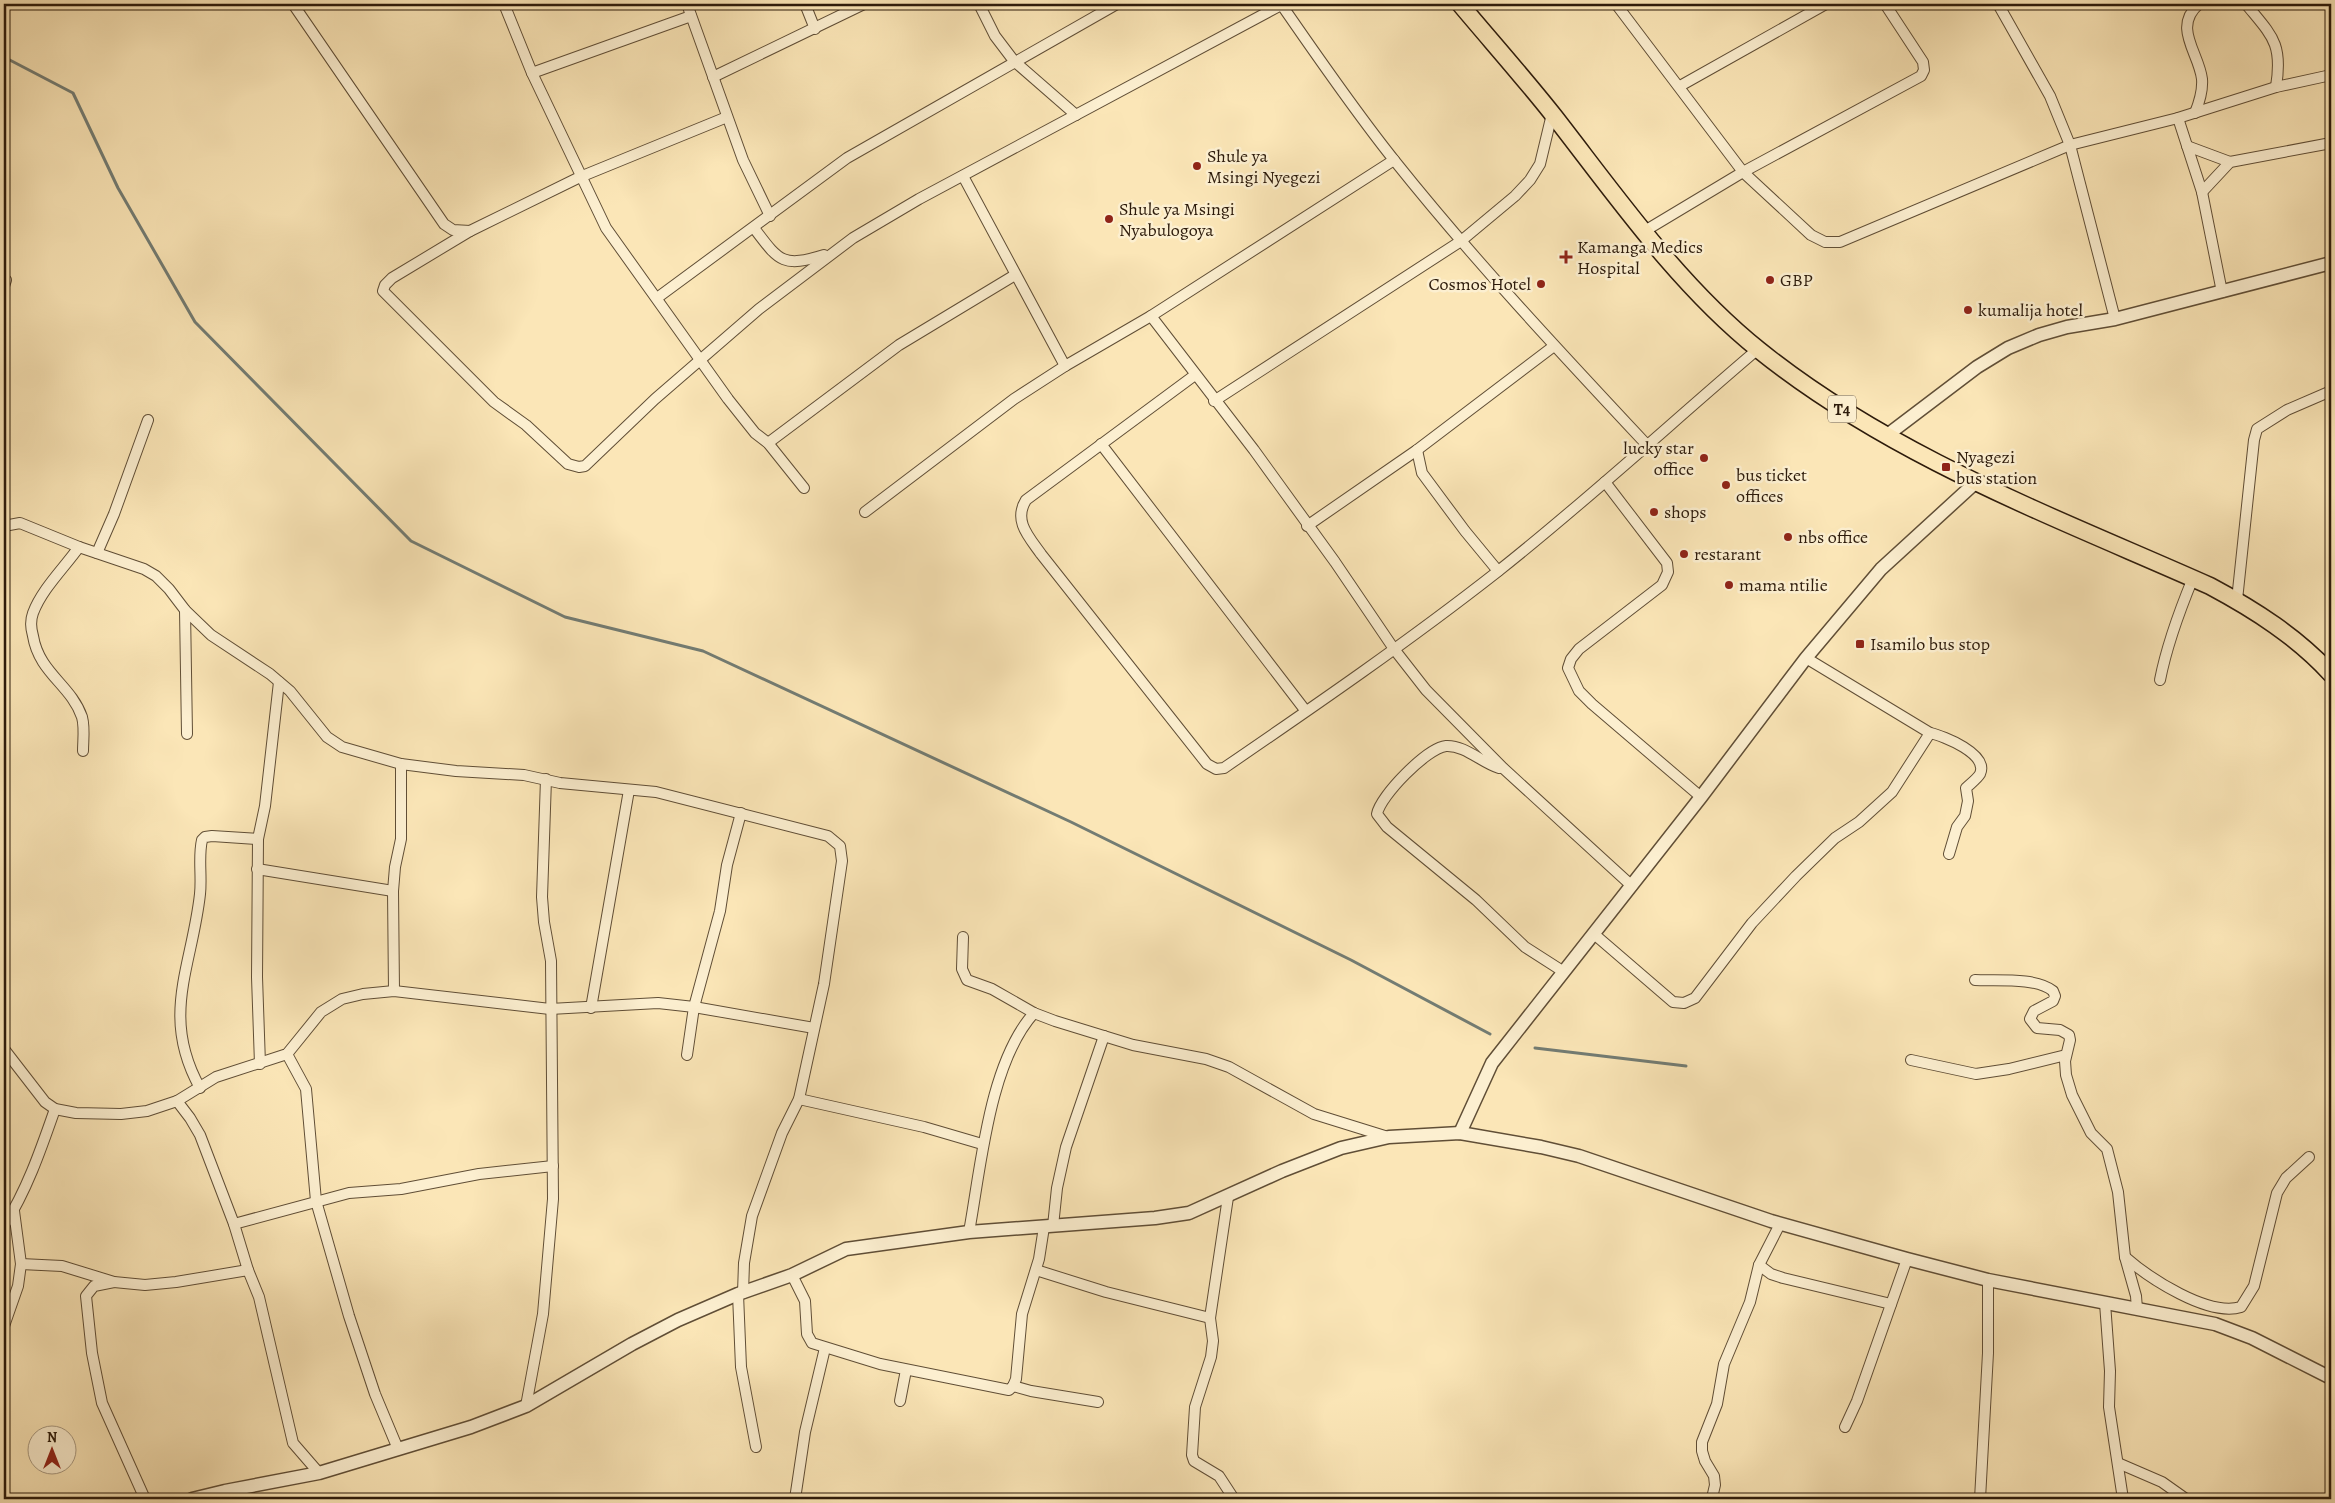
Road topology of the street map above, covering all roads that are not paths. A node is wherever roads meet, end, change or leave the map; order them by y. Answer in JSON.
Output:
{"nodes":[{"id":1,"x":292,"y":4,"type":"edge"},
{"id":2,"x":504,"y":4,"type":"edge"},
{"id":3,"x":687,"y":4,"type":"edge"},
{"id":4,"x":805,"y":4,"type":"edge"},
{"id":5,"x":864,"y":4,"type":"edge"},
{"id":6,"x":979,"y":4,"type":"edge"},
{"id":7,"x":1117,"y":4,"type":"edge"},
{"id":8,"x":1281,"y":4,"type":"edge"},
{"id":9,"x":1460,"y":4,"type":"edge"},
{"id":10,"x":1616,"y":4,"type":"edge"},
{"id":11,"x":1826,"y":4,"type":"edge"},
{"id":12,"x":1885,"y":4,"type":"edge"},
{"id":13,"x":1998,"y":4,"type":"edge"},
{"id":14,"x":2199,"y":4,"type":"edge"},
{"id":15,"x":2246,"y":4,"type":"edge"},
{"id":16,"x":691,"y":16,"type":"junction"},
{"id":17,"x":815,"y":28,"type":"junction"},
{"id":18,"x":1014,"y":61,"type":"junction"},
{"id":19,"x":532,"y":73,"type":"junction"},
{"id":20,"x":2331,"y":75,"type":"edge"},
{"id":21,"x":713,"y":77,"type":"junction"},
{"id":22,"x":1680,"y":86,"type":"junction"},
{"id":23,"x":2276,"y":86,"type":"junction"},
{"id":24,"x":2195,"y":113,"type":"junction"},
{"id":25,"x":1552,"y":114,"type":"junction"},
{"id":26,"x":1076,"y":115,"type":"junction"},
{"id":27,"x":727,"y":117,"type":"junction"},
{"id":28,"x":2178,"y":118,"type":"junction"},
{"id":29,"x":2331,"y":143,"type":"edge"},
{"id":30,"x":2070,"y":145,"type":"junction"},
{"id":31,"x":2187,"y":146,"type":"junction"},
{"id":32,"x":1394,"y":160,"type":"junction"},
{"id":33,"x":2230,"y":162,"type":"junction"},
{"id":34,"x":1743,"y":172,"type":"junction"},
{"id":35,"x":963,"y":176,"type":"junction"},
{"id":36,"x":580,"y":177,"type":"junction"},
{"id":37,"x":2202,"y":192,"type":"junction"},
{"id":38,"x":770,"y":216,"type":"junction"},
{"id":39,"x":754,"y":228,"type":"junction"},
{"id":40,"x":470,"y":231,"type":"junction"},
{"id":41,"x":1643,"y":232,"type":"junction"},
{"id":42,"x":1461,"y":241,"type":"junction"},
{"id":43,"x":830,"y":253,"type":"junction"},
{"id":44,"x":2331,"y":263,"type":"edge"},
{"id":45,"x":1015,"y":275,"type":"junction"},
{"id":46,"x":2222,"y":292,"type":"junction"},
{"id":47,"x":657,"y":298,"type":"junction"},
{"id":48,"x":1151,"y":316,"type":"junction"},
{"id":49,"x":2115,"y":319,"type":"junction"},
{"id":50,"x":1554,"y":346,"type":"junction"},
{"id":51,"x":1758,"y":349,"type":"junction"},
{"id":52,"x":700,"y":361,"type":"junction"},
{"id":53,"x":1065,"y":366,"type":"junction"},
{"id":54,"x":1195,"y":375,"type":"junction"},
{"id":55,"x":2331,"y":391,"type":"edge"},
{"id":56,"x":1214,"y":401,"type":"junction"},
{"id":57,"x":148,"y":420,"type":"dead end"},
{"id":58,"x":1886,"y":436,"type":"junction"},
{"id":59,"x":768,"y":443,"type":"junction"},
{"id":60,"x":1101,"y":444,"type":"junction"},
{"id":61,"x":1647,"y":445,"type":"junction"},
{"id":62,"x":1417,"y":450,"type":"junction"},
{"id":63,"x":1605,"y":482,"type":"junction"},
{"id":64,"x":1975,"y":483,"type":"junction"},
{"id":65,"x":804,"y":488,"type":"dead end"},
{"id":66,"x":865,"y":512,"type":"dead end"},
{"id":67,"x":4,"y":526,"type":"edge"},
{"id":68,"x":1307,"y":526,"type":"junction"},
{"id":69,"x":79,"y":548,"type":"junction"},
{"id":70,"x":97,"y":553,"type":"junction"},
{"id":71,"x":1498,"y":571,"type":"junction"},
{"id":72,"x":2193,"y":578,"type":"junction"},
{"id":73,"x":2237,"y":600,"type":"junction"},
{"id":74,"x":185,"y":610,"type":"junction"},
{"id":75,"x":1394,"y":649,"type":"junction"},
{"id":76,"x":1806,"y":658,"type":"junction"},
{"id":77,"x":2331,"y":674,"type":"edge"},
{"id":78,"x":2160,"y":680,"type":"dead end"},
{"id":79,"x":279,"y":682,"type":"junction"},
{"id":80,"x":1305,"y":710,"type":"junction"},
{"id":81,"x":1930,"y":733,"type":"junction"},
{"id":82,"x":187,"y":734,"type":"dead end"},
{"id":83,"x":83,"y":751,"type":"dead end"},
{"id":84,"x":401,"y":764,"type":"junction"},
{"id":85,"x":1503,"y":768,"type":"junction"},
{"id":86,"x":546,"y":779,"type":"junction"},
{"id":87,"x":629,"y":790,"type":"junction"},
{"id":88,"x":1701,"y":797,"type":"junction"},
{"id":89,"x":741,"y":813,"type":"junction"},
{"id":90,"x":258,"y":838,"type":"junction"},
{"id":91,"x":1949,"y":854,"type":"dead end"},
{"id":92,"x":257,"y":869,"type":"junction"},
{"id":93,"x":1632,"y":886,"type":"junction"},
{"id":94,"x":393,"y":891,"type":"junction"},
{"id":95,"x":1594,"y":934,"type":"junction"},
{"id":96,"x":963,"y":937,"type":"dead end"},
{"id":97,"x":1564,"y":972,"type":"junction"},
{"id":98,"x":1975,"y":980,"type":"dead end"},
{"id":99,"x":394,"y":991,"type":"junction"},
{"id":100,"x":694,"y":1007,"type":"junction"},
{"id":101,"x":591,"y":1008,"type":"junction"},
{"id":102,"x":550,"y":1009,"type":"junction"},
{"id":103,"x":1034,"y":1014,"type":"junction"},
{"id":104,"x":814,"y":1028,"type":"junction"},
{"id":105,"x":1104,"y":1036,"type":"junction"},
{"id":106,"x":4,"y":1049,"type":"edge"},
{"id":107,"x":287,"y":1054,"type":"junction"},
{"id":108,"x":687,"y":1054,"type":"dead end"},
{"id":109,"x":2066,"y":1054,"type":"junction"},
{"id":110,"x":1912,"y":1060,"type":"dead end"},
{"id":111,"x":260,"y":1064,"type":"junction"},
{"id":112,"x":200,"y":1088,"type":"junction"},
{"id":113,"x":799,"y":1099,"type":"junction"},
{"id":114,"x":177,"y":1101,"type":"junction"},
{"id":115,"x":55,"y":1109,"type":"junction"},
{"id":116,"x":1460,"y":1133,"type":"junction"},
{"id":117,"x":1389,"y":1137,"type":"junction"},
{"id":118,"x":982,"y":1144,"type":"junction"},
{"id":119,"x":2309,"y":1157,"type":"dead end"},
{"id":120,"x":552,"y":1166,"type":"junction"},
{"id":121,"x":1228,"y":1197,"type":"junction"},
{"id":122,"x":316,"y":1201,"type":"junction"},
{"id":123,"x":14,"y":1211,"type":"junction"},
{"id":124,"x":234,"y":1224,"type":"junction"},
{"id":125,"x":1780,"y":1224,"type":"junction"},
{"id":126,"x":4,"y":1226,"type":"edge"},
{"id":127,"x":1048,"y":1226,"type":"junction"},
{"id":128,"x":969,"y":1232,"type":"junction"},
{"id":129,"x":2125,"y":1256,"type":"junction"},
{"id":130,"x":1908,"y":1259,"type":"junction"},
{"id":131,"x":21,"y":1264,"type":"junction"},
{"id":132,"x":1760,"y":1265,"type":"junction"},
{"id":133,"x":248,"y":1270,"type":"junction"},
{"id":134,"x":1036,"y":1270,"type":"junction"},
{"id":135,"x":792,"y":1275,"type":"junction"},
{"id":136,"x":1988,"y":1280,"type":"junction"},
{"id":137,"x":114,"y":1282,"type":"junction"},
{"id":138,"x":741,"y":1294,"type":"junction"},
{"id":139,"x":2105,"y":1303,"type":"junction"},
{"id":140,"x":1891,"y":1304,"type":"junction"},
{"id":141,"x":2137,"y":1309,"type":"junction"},
{"id":142,"x":1210,"y":1318,"type":"junction"},
{"id":143,"x":4,"y":1326,"type":"edge"},
{"id":144,"x":825,"y":1348,"type":"junction"},
{"id":145,"x":906,"y":1370,"type":"junction"},
{"id":146,"x":2331,"y":1378,"type":"edge"},
{"id":147,"x":1013,"y":1386,"type":"junction"},
{"id":148,"x":900,"y":1401,"type":"dead end"},
{"id":149,"x":1098,"y":1402,"type":"dead end"},
{"id":150,"x":526,"y":1406,"type":"junction"},
{"id":151,"x":1845,"y":1427,"type":"dead end"},
{"id":152,"x":756,"y":1447,"type":"dead end"},
{"id":153,"x":398,"y":1449,"type":"junction"},
{"id":154,"x":2118,"y":1463,"type":"junction"},
{"id":155,"x":319,"y":1473,"type":"junction"},
{"id":156,"x":1712,"y":1498,"type":"edge"},
{"id":157,"x":145,"y":1499,"type":"edge"},
{"id":158,"x":192,"y":1499,"type":"edge"},
{"id":159,"x":795,"y":1499,"type":"edge"},
{"id":160,"x":1234,"y":1499,"type":"edge"},
{"id":161,"x":1980,"y":1499,"type":"edge"},
{"id":162,"x":2123,"y":1499,"type":"edge"},
{"id":163,"x":2186,"y":1499,"type":"edge"}],
"edges":[{"from":1,"to":40,"type":"street"},
{"from":2,"to":19,"type":"street"},
{"from":3,"to":16,"type":"street"},
{"from":4,"to":17,"type":"street"},
{"from":5,"to":17,"type":"street"},
{"from":6,"to":18,"type":"street"},
{"from":7,"to":18,"type":"street"},
{"from":8,"to":26,"type":"street"},
{"from":8,"to":32,"type":"street"},
{"from":9,"to":25,"type":"highway","number":"T4"},
{"from":10,"to":22,"type":"street"},
{"from":11,"to":22,"type":"street"},
{"from":12,"to":34,"type":"street"},
{"from":13,"to":30,"type":"street"},
{"from":14,"to":24,"type":"street"},
{"from":15,"to":23,"type":"street"},
{"from":16,"to":19,"type":"street"},
{"from":16,"to":21,"type":"street"},
{"from":17,"to":21,"type":"street"},
{"from":18,"to":26,"type":"street"},
{"from":18,"to":38,"type":"street"},
{"from":19,"to":36,"type":"street"},
{"from":20,"to":23,"type":"street"},
{"from":21,"to":27,"type":"street"},
{"from":22,"to":34,"type":"street"},
{"from":23,"to":24,"type":"street"},
{"from":24,"to":28,"type":"street"},
{"from":25,"to":41,"type":"highway","number":"T4"},
{"from":25,"to":42,"type":"street"},
{"from":26,"to":35,"type":"street"},
{"from":27,"to":36,"type":"street"},
{"from":27,"to":38,"type":"street"},
{"from":28,"to":30,"type":"street"},
{"from":28,"to":31,"type":"street"},
{"from":29,"to":33,"type":"street"},
{"from":30,"to":34,"type":"street"},
{"from":30,"to":49,"type":"street"},
{"from":31,"to":33,"type":"street"},
{"from":31,"to":37,"type":"street"},
{"from":32,"to":42,"type":"street"},
{"from":32,"to":48,"type":"street"},
{"from":33,"to":37,"type":"street"},
{"from":34,"to":41,"type":"street"},
{"from":35,"to":43,"type":"street"},
{"from":35,"to":45,"type":"street"},
{"from":36,"to":40,"type":"street"},
{"from":36,"to":47,"type":"street"},
{"from":37,"to":46,"type":"street"},
{"from":38,"to":39,"type":"street"},
{"from":39,"to":43,"type":"street"},
{"from":39,"to":47,"type":"street"},
{"from":40,"to":52,"type":"street"},
{"from":41,"to":51,"type":"highway","number":"T4"},
{"from":42,"to":50,"type":"street"},
{"from":42,"to":56,"type":"street"},
{"from":43,"to":52,"type":"street"},
{"from":44,"to":46,"type":"street"},
{"from":45,"to":53,"type":"street"},
{"from":45,"to":59,"type":"street"},
{"from":46,"to":49,"type":"street"},
{"from":47,"to":52,"type":"street"},
{"from":48,"to":53,"type":"street"},
{"from":48,"to":54,"type":"street"},
{"from":49,"to":58,"type":"street"},
{"from":50,"to":61,"type":"street"},
{"from":50,"to":62,"type":"street"},
{"from":51,"to":58,"type":"highway","number":"T4"},
{"from":51,"to":61,"type":"street"},
{"from":52,"to":59,"type":"street"},
{"from":53,"to":66,"type":"street"},
{"from":54,"to":56,"type":"street"},
{"from":54,"to":60,"type":"street"},
{"from":55,"to":73,"type":"street"},
{"from":56,"to":68,"type":"street"},
{"from":57,"to":70,"type":"street"},
{"from":58,"to":64,"type":"highway","number":"T4"},
{"from":59,"to":65,"type":"street"},
{"from":60,"to":80,"type":"street"},
{"from":60,"to":80,"type":"street"},
{"from":61,"to":63,"type":"street"},
{"from":62,"to":68,"type":"street"},
{"from":62,"to":71,"type":"street"},
{"from":63,"to":71,"type":"street"},
{"from":63,"to":88,"type":"street"},
{"from":64,"to":72,"type":"highway","number":"T4"},
{"from":64,"to":76,"type":"street"},
{"from":67,"to":69,"type":"street"},
{"from":68,"to":75,"type":"street"},
{"from":69,"to":70,"type":"street"},
{"from":69,"to":83,"type":"street"},
{"from":70,"to":74,"type":"street"},
{"from":71,"to":75,"type":"street"},
{"from":72,"to":73,"type":"highway","number":"T4"},
{"from":72,"to":78,"type":"street"},
{"from":73,"to":77,"type":"highway","number":"T4"},
{"from":74,"to":79,"type":"street"},
{"from":74,"to":82,"type":"street"},
{"from":75,"to":80,"type":"street"},
{"from":75,"to":85,"type":"street"},
{"from":76,"to":81,"type":"street"},
{"from":76,"to":88,"type":"street"},
{"from":79,"to":84,"type":"street"},
{"from":79,"to":90,"type":"street"},
{"from":81,"to":91,"type":"street"},
{"from":81,"to":95,"type":"street"},
{"from":84,"to":86,"type":"street"},
{"from":84,"to":94,"type":"street"},
{"from":85,"to":93,"type":"street"},
{"from":85,"to":97,"type":"street"},
{"from":86,"to":87,"type":"street"},
{"from":86,"to":102,"type":"street"},
{"from":87,"to":89,"type":"street"},
{"from":87,"to":101,"type":"street"},
{"from":88,"to":93,"type":"street"},
{"from":89,"to":100,"type":"street"},
{"from":89,"to":104,"type":"street"},
{"from":90,"to":92,"type":"street"},
{"from":90,"to":112,"type":"street"},
{"from":92,"to":94,"type":"street"},
{"from":92,"to":111,"type":"street"},
{"from":93,"to":95,"type":"street"},
{"from":94,"to":99,"type":"street"},
{"from":95,"to":97,"type":"street"},
{"from":96,"to":103,"type":"street"},
{"from":97,"to":116,"type":"street"},
{"from":98,"to":109,"type":"street"},
{"from":99,"to":102,"type":"street"},
{"from":99,"to":107,"type":"street"},
{"from":100,"to":101,"type":"street"},
{"from":100,"to":104,"type":"street"},
{"from":100,"to":108,"type":"street"},
{"from":101,"to":102,"type":"street"},
{"from":102,"to":120,"type":"street"},
{"from":103,"to":105,"type":"street"},
{"from":103,"to":118,"type":"street"},
{"from":104,"to":113,"type":"street"},
{"from":105,"to":117,"type":"street"},
{"from":105,"to":127,"type":"street"},
{"from":106,"to":115,"type":"street"},
{"from":107,"to":111,"type":"street"},
{"from":107,"to":122,"type":"street"},
{"from":109,"to":110,"type":"street"},
{"from":109,"to":129,"type":"street"},
{"from":111,"to":112,"type":"street"},
{"from":112,"to":114,"type":"street"},
{"from":113,"to":118,"type":"street"},
{"from":113,"to":138,"type":"street"},
{"from":114,"to":115,"type":"street"},
{"from":114,"to":124,"type":"street"},
{"from":115,"to":123,"type":"street"},
{"from":116,"to":117,"type":"street"},
{"from":116,"to":125,"type":"street"},
{"from":117,"to":121,"type":"street"},
{"from":118,"to":128,"type":"street"},
{"from":119,"to":129,"type":"street"},
{"from":120,"to":122,"type":"street"},
{"from":120,"to":150,"type":"street"},
{"from":121,"to":127,"type":"street"},
{"from":121,"to":142,"type":"street"},
{"from":122,"to":124,"type":"street"},
{"from":122,"to":153,"type":"street"},
{"from":123,"to":126,"type":"street"},
{"from":123,"to":131,"type":"street"},
{"from":124,"to":133,"type":"street"},
{"from":125,"to":130,"type":"street"},
{"from":125,"to":132,"type":"street"},
{"from":127,"to":128,"type":"street"},
{"from":127,"to":134,"type":"street"},
{"from":128,"to":135,"type":"street"},
{"from":129,"to":141,"type":"street"},
{"from":130,"to":136,"type":"street"},
{"from":130,"to":140,"type":"street"},
{"from":131,"to":137,"type":"street"},
{"from":131,"to":143,"type":"street"},
{"from":132,"to":140,"type":"street"},
{"from":132,"to":156,"type":"street"},
{"from":133,"to":137,"type":"street"},
{"from":133,"to":155,"type":"street"},
{"from":134,"to":142,"type":"street"},
{"from":134,"to":147,"type":"street"},
{"from":135,"to":138,"type":"street"},
{"from":135,"to":144,"type":"street"},
{"from":136,"to":139,"type":"street"},
{"from":136,"to":161,"type":"street"},
{"from":137,"to":157,"type":"street"},
{"from":138,"to":150,"type":"street"},
{"from":138,"to":152,"type":"street"},
{"from":139,"to":141,"type":"street"},
{"from":139,"to":154,"type":"street"},
{"from":140,"to":151,"type":"street"},
{"from":141,"to":146,"type":"street"},
{"from":142,"to":160,"type":"street"},
{"from":144,"to":145,"type":"street"},
{"from":144,"to":159,"type":"street"},
{"from":145,"to":147,"type":"street"},
{"from":145,"to":148,"type":"street"},
{"from":147,"to":149,"type":"street"},
{"from":150,"to":153,"type":"street"},
{"from":153,"to":155,"type":"street"},
{"from":154,"to":162,"type":"street"},
{"from":154,"to":163,"type":"street"},
{"from":155,"to":158,"type":"street"}]}
